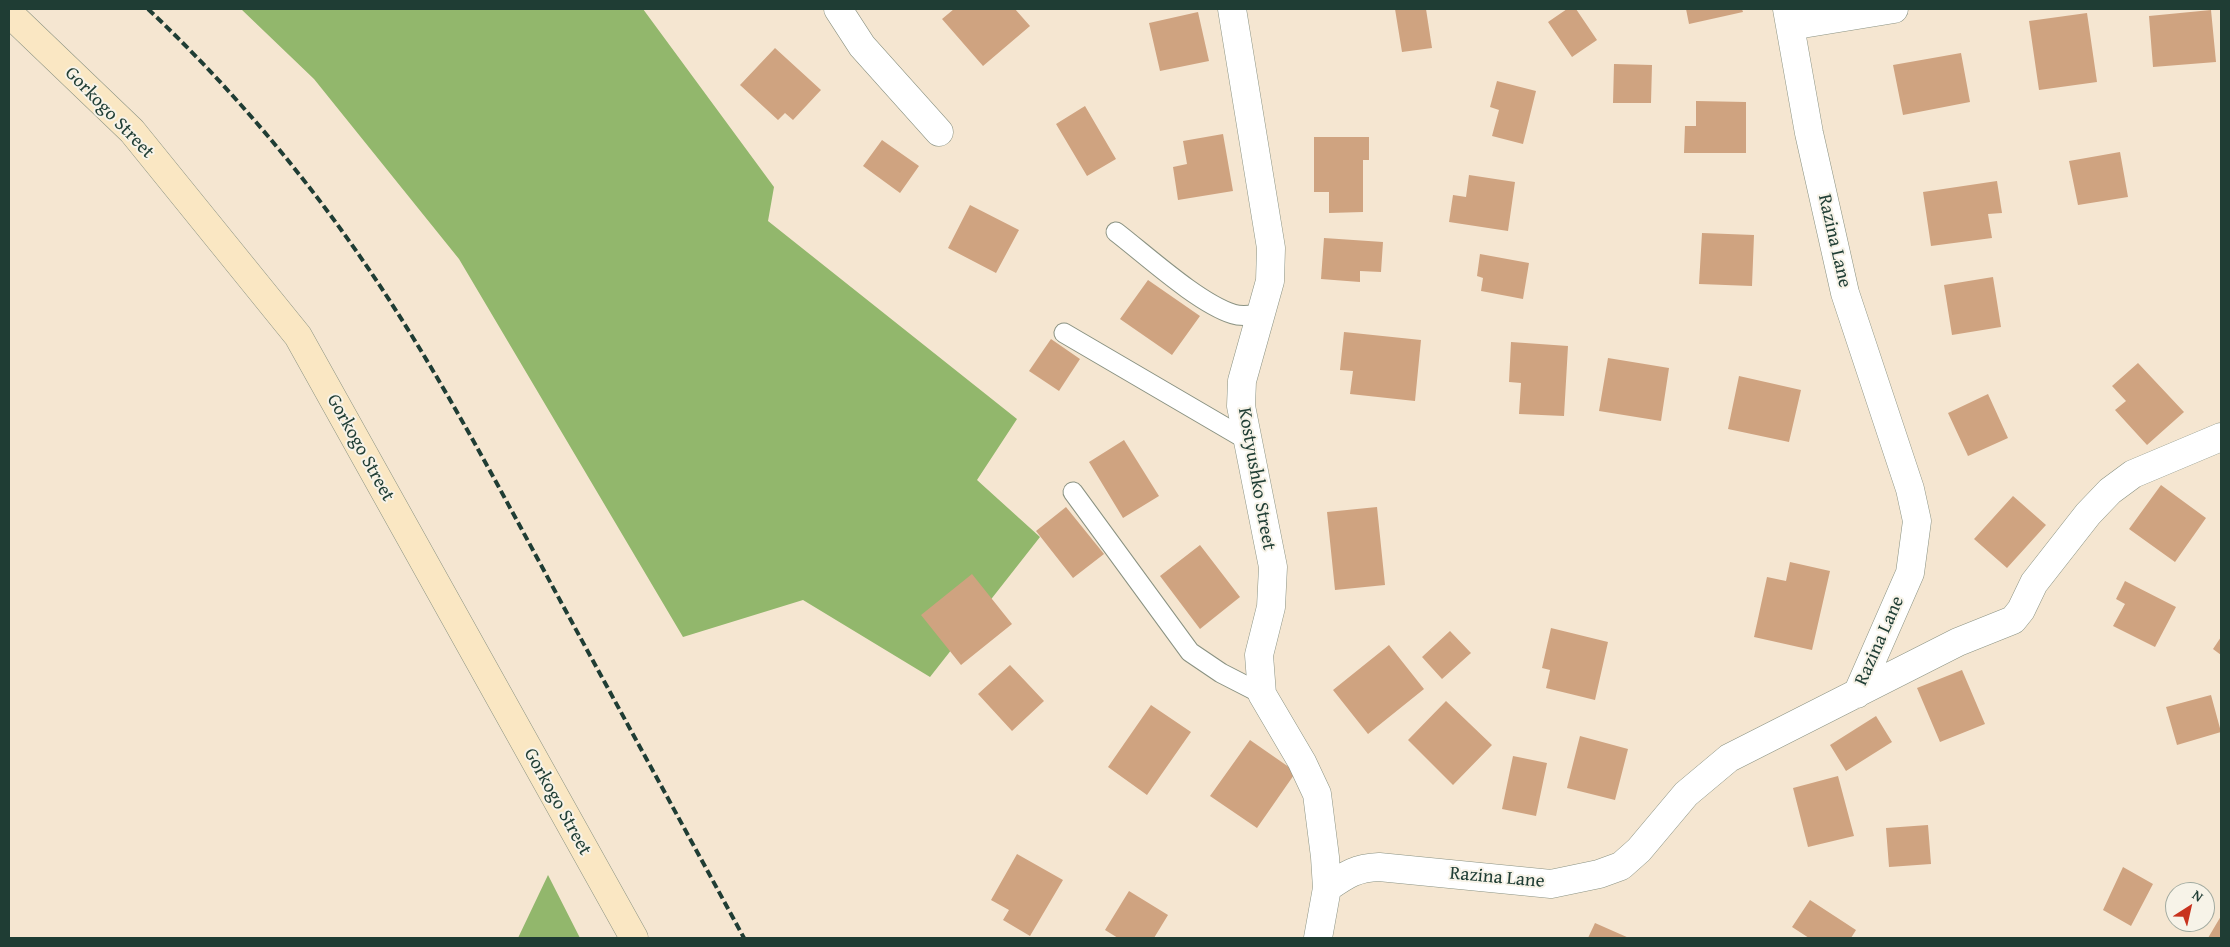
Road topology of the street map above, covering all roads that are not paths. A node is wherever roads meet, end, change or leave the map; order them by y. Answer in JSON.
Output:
{"nodes":[{"id":1,"x":838,"y":9,"type":"edge"},
{"id":2,"x":1232,"y":9,"type":"edge"},
{"id":3,"x":1894,"y":9,"type":"edge"},
{"id":4,"x":9,"y":13,"type":"edge"},
{"id":5,"x":1789,"y":17,"type":"edge"},
{"id":6,"x":939,"y":132,"type":"dead end"},
{"id":7,"x":1116,"y":232,"type":"dead end"},
{"id":8,"x":1260,"y":314,"type":"junction"},
{"id":9,"x":1064,"y":333,"type":"dead end"},
{"id":10,"x":2221,"y":437,"type":"edge"},
{"id":11,"x":1248,"y":440,"type":"junction"},
{"id":12,"x":1073,"y":492,"type":"dead end"},
{"id":13,"x":1262,"y":694,"type":"junction"},
{"id":14,"x":1856,"y":694,"type":"junction"},
{"id":15,"x":1327,"y":888,"type":"junction"},
{"id":16,"x":634,"y":938,"type":"edge"},
{"id":17,"x":1318,"y":938,"type":"edge"}],
"edges":[{"from":1,"to":6,"type":"street"},
{"from":2,"to":8,"type":"street","name":"Kostyushko Street"},
{"from":3,"to":5,"type":"street"},
{"from":4,"to":16,"type":"main road","name":"Gorkogo Street"},
{"from":5,"to":14,"type":"street","name":"Razina Lane"},
{"from":7,"to":8,"type":"lane"},
{"from":8,"to":11,"type":"street","name":"Kostyushko Street"},
{"from":9,"to":11,"type":"lane"},
{"from":10,"to":14,"type":"street"},
{"from":11,"to":13,"type":"street","name":"Kostyushko Street"},
{"from":12,"to":13,"type":"lane"},
{"from":13,"to":15,"type":"street","name":"Kostyushko Street"},
{"from":14,"to":15,"type":"street","name":"Razina Lane"},
{"from":15,"to":17,"type":"street","name":"Kostyushko Street"}]}
